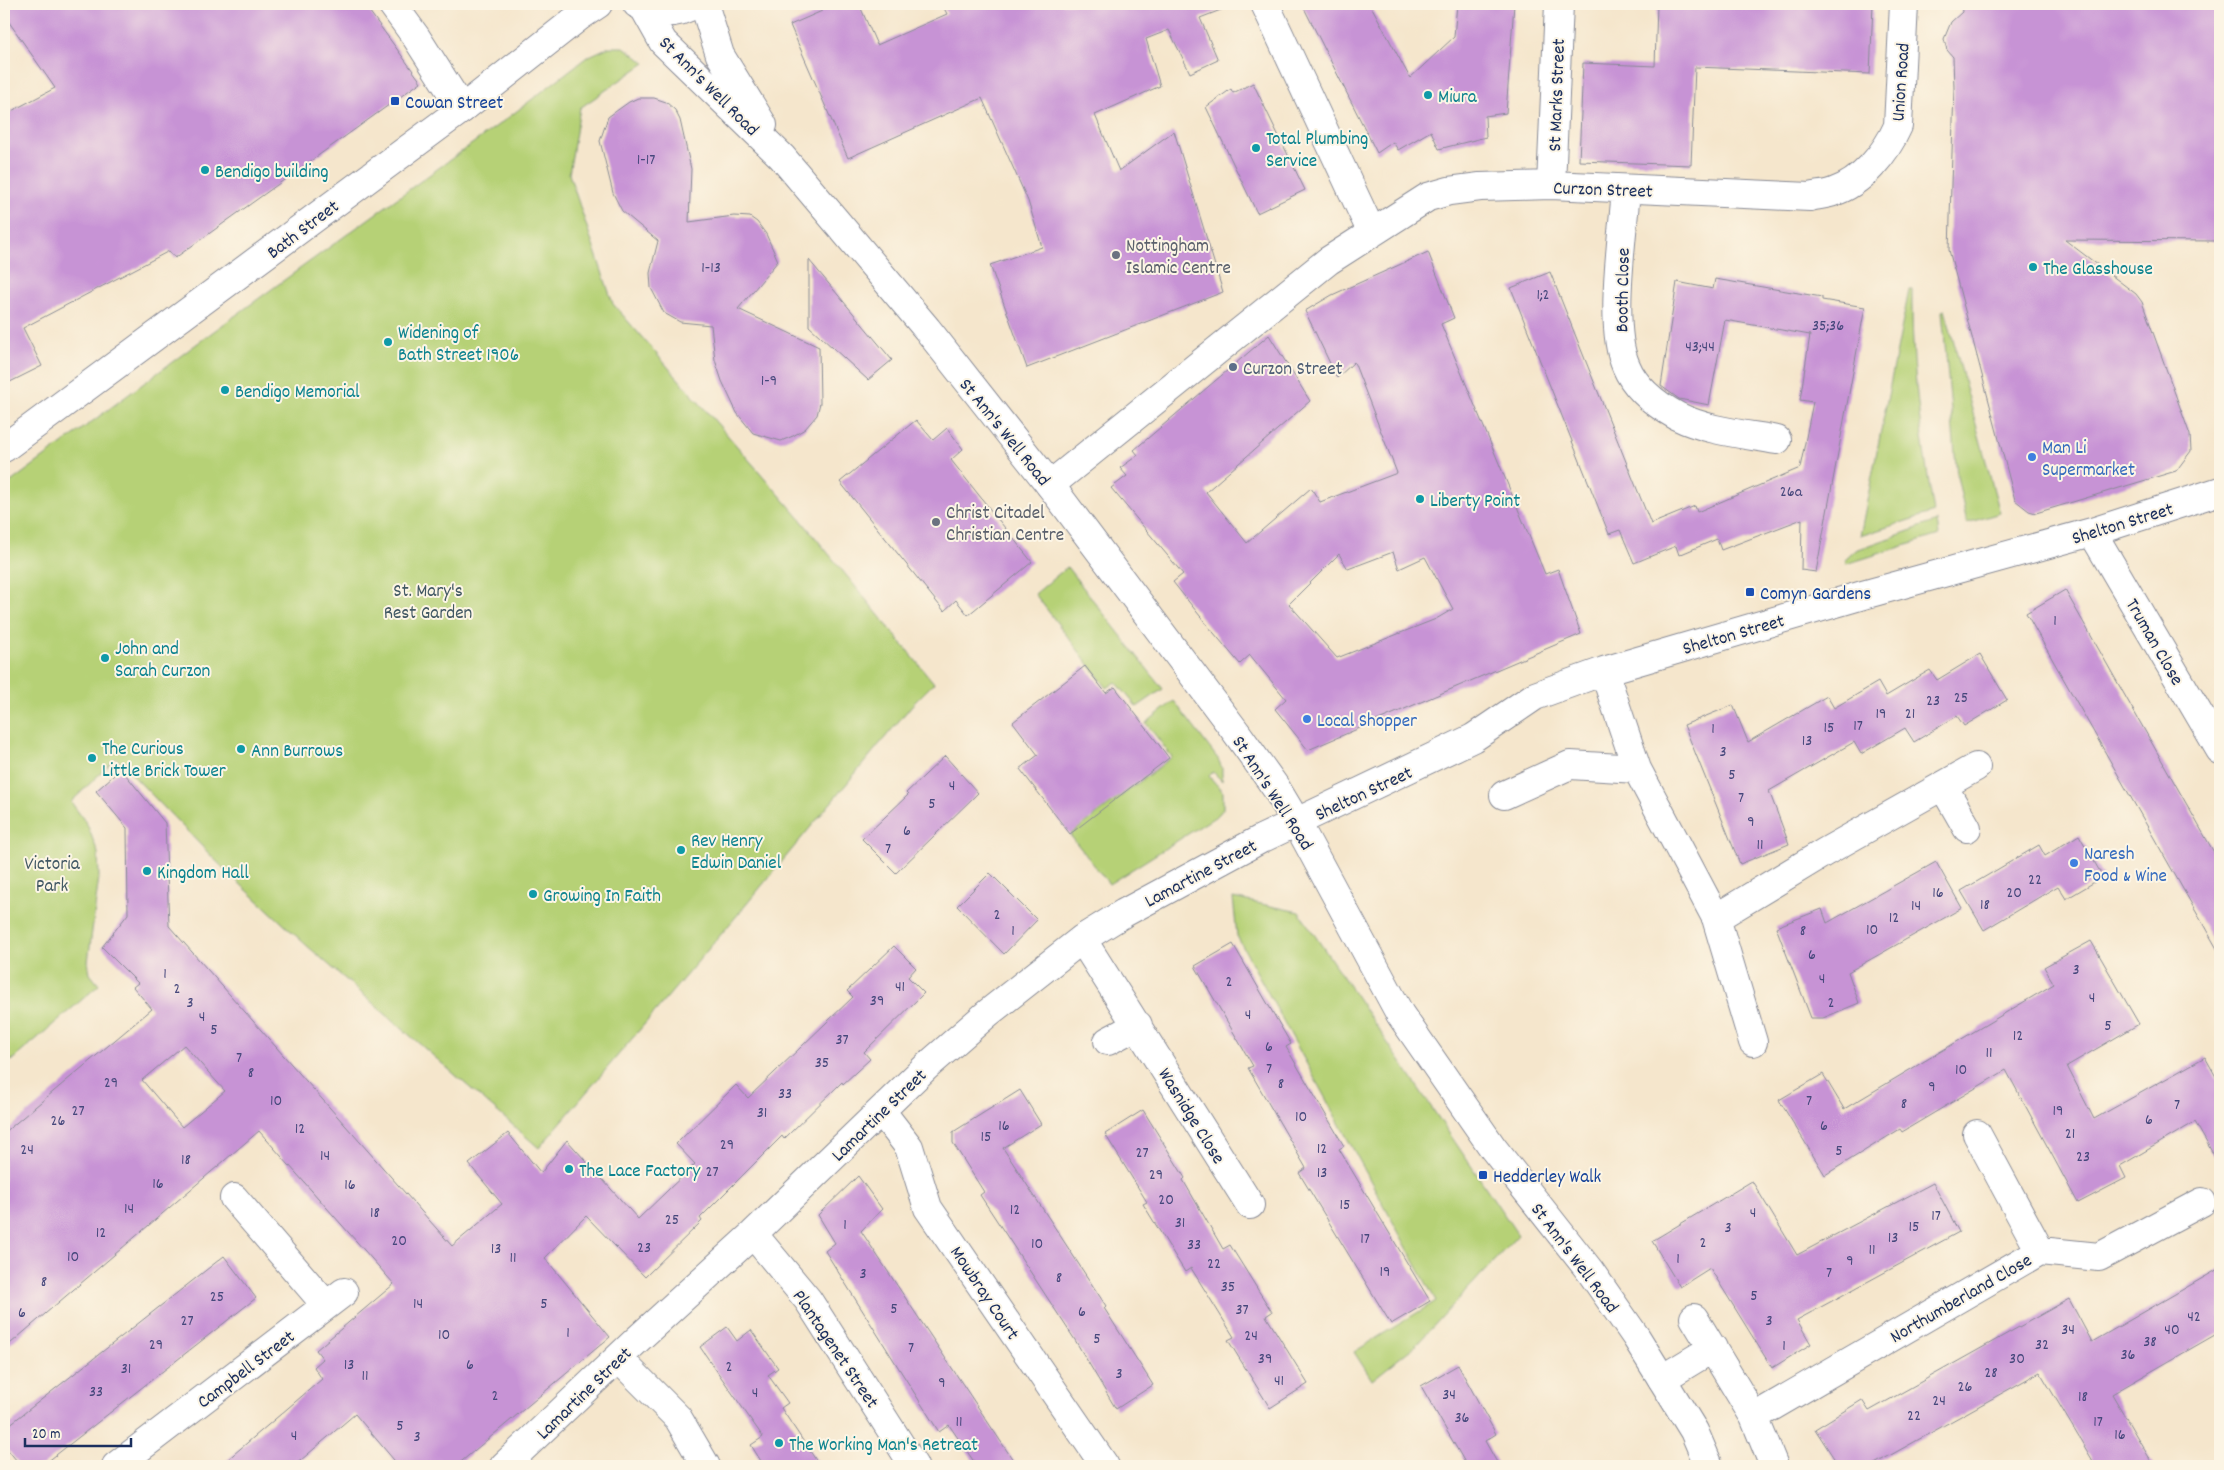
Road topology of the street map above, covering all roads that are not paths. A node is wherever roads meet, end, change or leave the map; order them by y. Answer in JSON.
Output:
{"nodes":[{"id":1,"x":392,"y":4,"type":"edge"},
{"id":2,"x":598,"y":4,"type":"edge"},
{"id":3,"x":694,"y":4,"type":"edge"},
{"id":4,"x":704,"y":4,"type":"edge"},
{"id":5,"x":1265,"y":4,"type":"edge"},
{"id":6,"x":1559,"y":4,"type":"edge"},
{"id":7,"x":1904,"y":4,"type":"edge"},
{"id":8,"x":641,"y":6,"type":"edge"},
{"id":9,"x":462,"y":109,"type":"junction"},
{"id":10,"x":782,"y":157,"type":"junction"},
{"id":11,"x":1860,"y":177,"type":"joint"},
{"id":12,"x":1551,"y":186,"type":"junction"},
{"id":13,"x":1626,"y":189,"type":"junction"},
{"id":14,"x":1372,"y":233,"type":"junction"},
{"id":15,"x":1777,"y":440,"type":"dead end"},
{"id":16,"x":4,"y":448,"type":"edge"},
{"id":17,"x":1050,"y":485,"type":"junction"},
{"id":18,"x":2220,"y":491,"type":"edge"},
{"id":19,"x":2092,"y":532,"type":"junction"},
{"id":20,"x":1604,"y":670,"type":"junction"},
{"id":21,"x":2220,"y":750,"type":"edge"},
{"id":22,"x":1976,"y":768,"type":"dead end"},
{"id":23,"x":1636,"y":769,"type":"junction"},
{"id":24,"x":1942,"y":786,"type":"junction"},
{"id":25,"x":1504,"y":795,"type":"dead end"},
{"id":26,"x":1297,"y":823,"type":"junction"},
{"id":27,"x":1967,"y":828,"type":"dead end"},
{"id":28,"x":1716,"y":918,"type":"junction"},
{"id":29,"x":1082,"y":939,"type":"junction"},
{"id":30,"x":1138,"y":1025,"type":"junction"},
{"id":31,"x":1108,"y":1040,"type":"dead end"},
{"id":32,"x":1753,"y":1042,"type":"dead end"},
{"id":33,"x":882,"y":1112,"type":"junction"},
{"id":34,"x":1977,"y":1134,"type":"dead end"},
{"id":35,"x":234,"y":1198,"type":"dead end"},
{"id":36,"x":2202,"y":1202,"type":"dead end"},
{"id":37,"x":1250,"y":1205,"type":"dead end"},
{"id":38,"x":753,"y":1234,"type":"junction"},
{"id":39,"x":2040,"y":1250,"type":"junction"},
{"id":40,"x":1694,"y":1318,"type":"dead end"},
{"id":41,"x":1713,"y":1348,"type":"junction"},
{"id":42,"x":619,"y":1359,"type":"junction"},
{"id":43,"x":1662,"y":1379,"type":"junction"},
{"id":44,"x":1754,"y":1417,"type":"junction"},
{"id":45,"x":126,"y":1464,"type":"edge"},
{"id":46,"x":504,"y":1466,"type":"edge"},
{"id":47,"x":706,"y":1466,"type":"edge"},
{"id":48,"x":914,"y":1466,"type":"edge"},
{"id":49,"x":1105,"y":1466,"type":"edge"},
{"id":50,"x":1709,"y":1466,"type":"edge"},
{"id":51,"x":1774,"y":1466,"type":"edge"}],
"edges":[{"from":1,"to":9,"type":"street"},
{"from":2,"to":9,"type":"street","name":"Bath Street"},
{"from":3,"to":8,"type":"street"},
{"from":4,"to":10,"type":"street","name":"St Ann's Well Road"},
{"from":5,"to":14,"type":"street"},
{"from":6,"to":12,"type":"street","name":"St Marks Street"},
{"from":7,"to":11,"type":"street","name":"Union Road"},
{"from":8,"to":10,"type":"street","name":"St Ann's Well Road"},
{"from":9,"to":16,"type":"street","name":"Bath Street"},
{"from":10,"to":17,"type":"street","name":"St Ann's Well Road"},
{"from":11,"to":13,"type":"street","name":"Curzon Street"},
{"from":12,"to":13,"type":"street","name":"Curzon Street"},
{"from":12,"to":14,"type":"street","name":"Curzon Street"},
{"from":13,"to":15,"type":"street","name":"Booth Close"},
{"from":14,"to":17,"type":"street","name":"Curzon Street"},
{"from":17,"to":26,"type":"street","name":"St Ann's Well Road"},
{"from":18,"to":19,"type":"street","name":"Shelton Street"},
{"from":19,"to":20,"type":"street","name":"Shelton Street"},
{"from":19,"to":21,"type":"street","name":"Truman Close"},
{"from":20,"to":23,"type":"street"},
{"from":20,"to":26,"type":"street","name":"Shelton Street"},
{"from":22,"to":24,"type":"street"},
{"from":23,"to":25,"type":"street"},
{"from":23,"to":28,"type":"street"},
{"from":24,"to":27,"type":"street"},
{"from":24,"to":28,"type":"street"},
{"from":26,"to":29,"type":"street","name":"Lamartine Street"},
{"from":26,"to":43,"type":"street","name":"St Ann's Well Road"},
{"from":28,"to":32,"type":"street"},
{"from":29,"to":30,"type":"street","name":"Wasnidge Close"},
{"from":29,"to":33,"type":"street","name":"Lamartine Street"},
{"from":30,"to":31,"type":"street"},
{"from":30,"to":37,"type":"street","name":"Wasnidge Close"},
{"from":33,"to":38,"type":"street","name":"Lamartine Street"},
{"from":33,"to":49,"type":"street","name":"Mowbray Court"},
{"from":34,"to":39,"type":"street"},
{"from":35,"to":45,"type":"street","name":"Campbell Street"},
{"from":36,"to":39,"type":"street","name":"Northumberland Close"},
{"from":38,"to":42,"type":"street","name":"Lamartine Street"},
{"from":38,"to":48,"type":"street","name":"Plantagenet Street"},
{"from":39,"to":44,"type":"street","name":"Northumberland Close"},
{"from":40,"to":41,"type":"street"},
{"from":41,"to":43,"type":"street"},
{"from":41,"to":44,"type":"street"},
{"from":42,"to":46,"type":"street","name":"Lamartine Street"},
{"from":42,"to":47,"type":"street"},
{"from":43,"to":50,"type":"street","name":"St Ann's Well Road"},
{"from":44,"to":51,"type":"street"}]}
